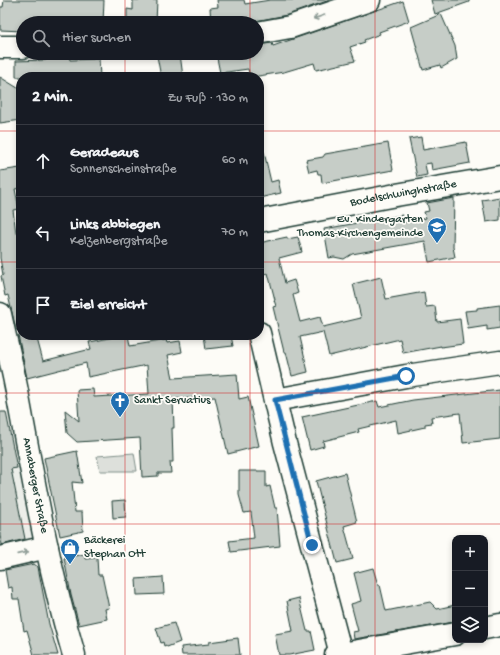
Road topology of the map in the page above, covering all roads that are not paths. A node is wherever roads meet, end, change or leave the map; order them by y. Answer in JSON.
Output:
{"nodes":[{"id":1,"x":370,"y":0,"type":"edge"},
{"id":2,"x":264,"y":32,"type":"edge"},
{"id":3,"x":0,"y":47,"type":"edge"},
{"id":4,"x":16,"y":47,"type":"edge"},
{"id":5,"x":500,"y":176,"type":"edge"},
{"id":6,"x":264,"y":220,"type":"edge"},
{"id":7,"x":0,"y":314,"type":"edge"},
{"id":8,"x":261,"y":340,"type":"edge"},
{"id":9,"x":500,"y":362,"type":"edge"},
{"id":10,"x":275,"y":400,"type":"junction"},
{"id":11,"x":47,"y":547,"type":"junction"},
{"id":12,"x":0,"y":558,"type":"edge"},
{"id":13,"x":500,"y":625,"type":"edge"},
{"id":14,"x":488,"y":627,"type":"edge"},
{"id":15,"x":452,"y":635,"type":"edge"},
{"id":16,"x":338,"y":654,"type":"edge"},
{"id":17,"x":74,"y":655,"type":"edge"}],
"edges":[{"from":1,"to":2,"type":"street","one_way":true},
{"from":3,"to":4,"type":"street"},
{"from":5,"to":6,"type":"street","name":"Bodelschwinghstraße"},
{"from":7,"to":11,"type":"street","name":"Annaberger Straße"},
{"from":8,"to":10,"type":"street"},
{"from":9,"to":10,"type":"street"},
{"from":10,"to":16,"type":"street"},
{"from":12,"to":11,"type":"street","one_way":true},
{"from":11,"to":17,"type":"street","name":"Annaberger Straße"},
{"from":13,"to":14,"type":"street"},
{"from":15,"to":16,"type":"street"}]}
